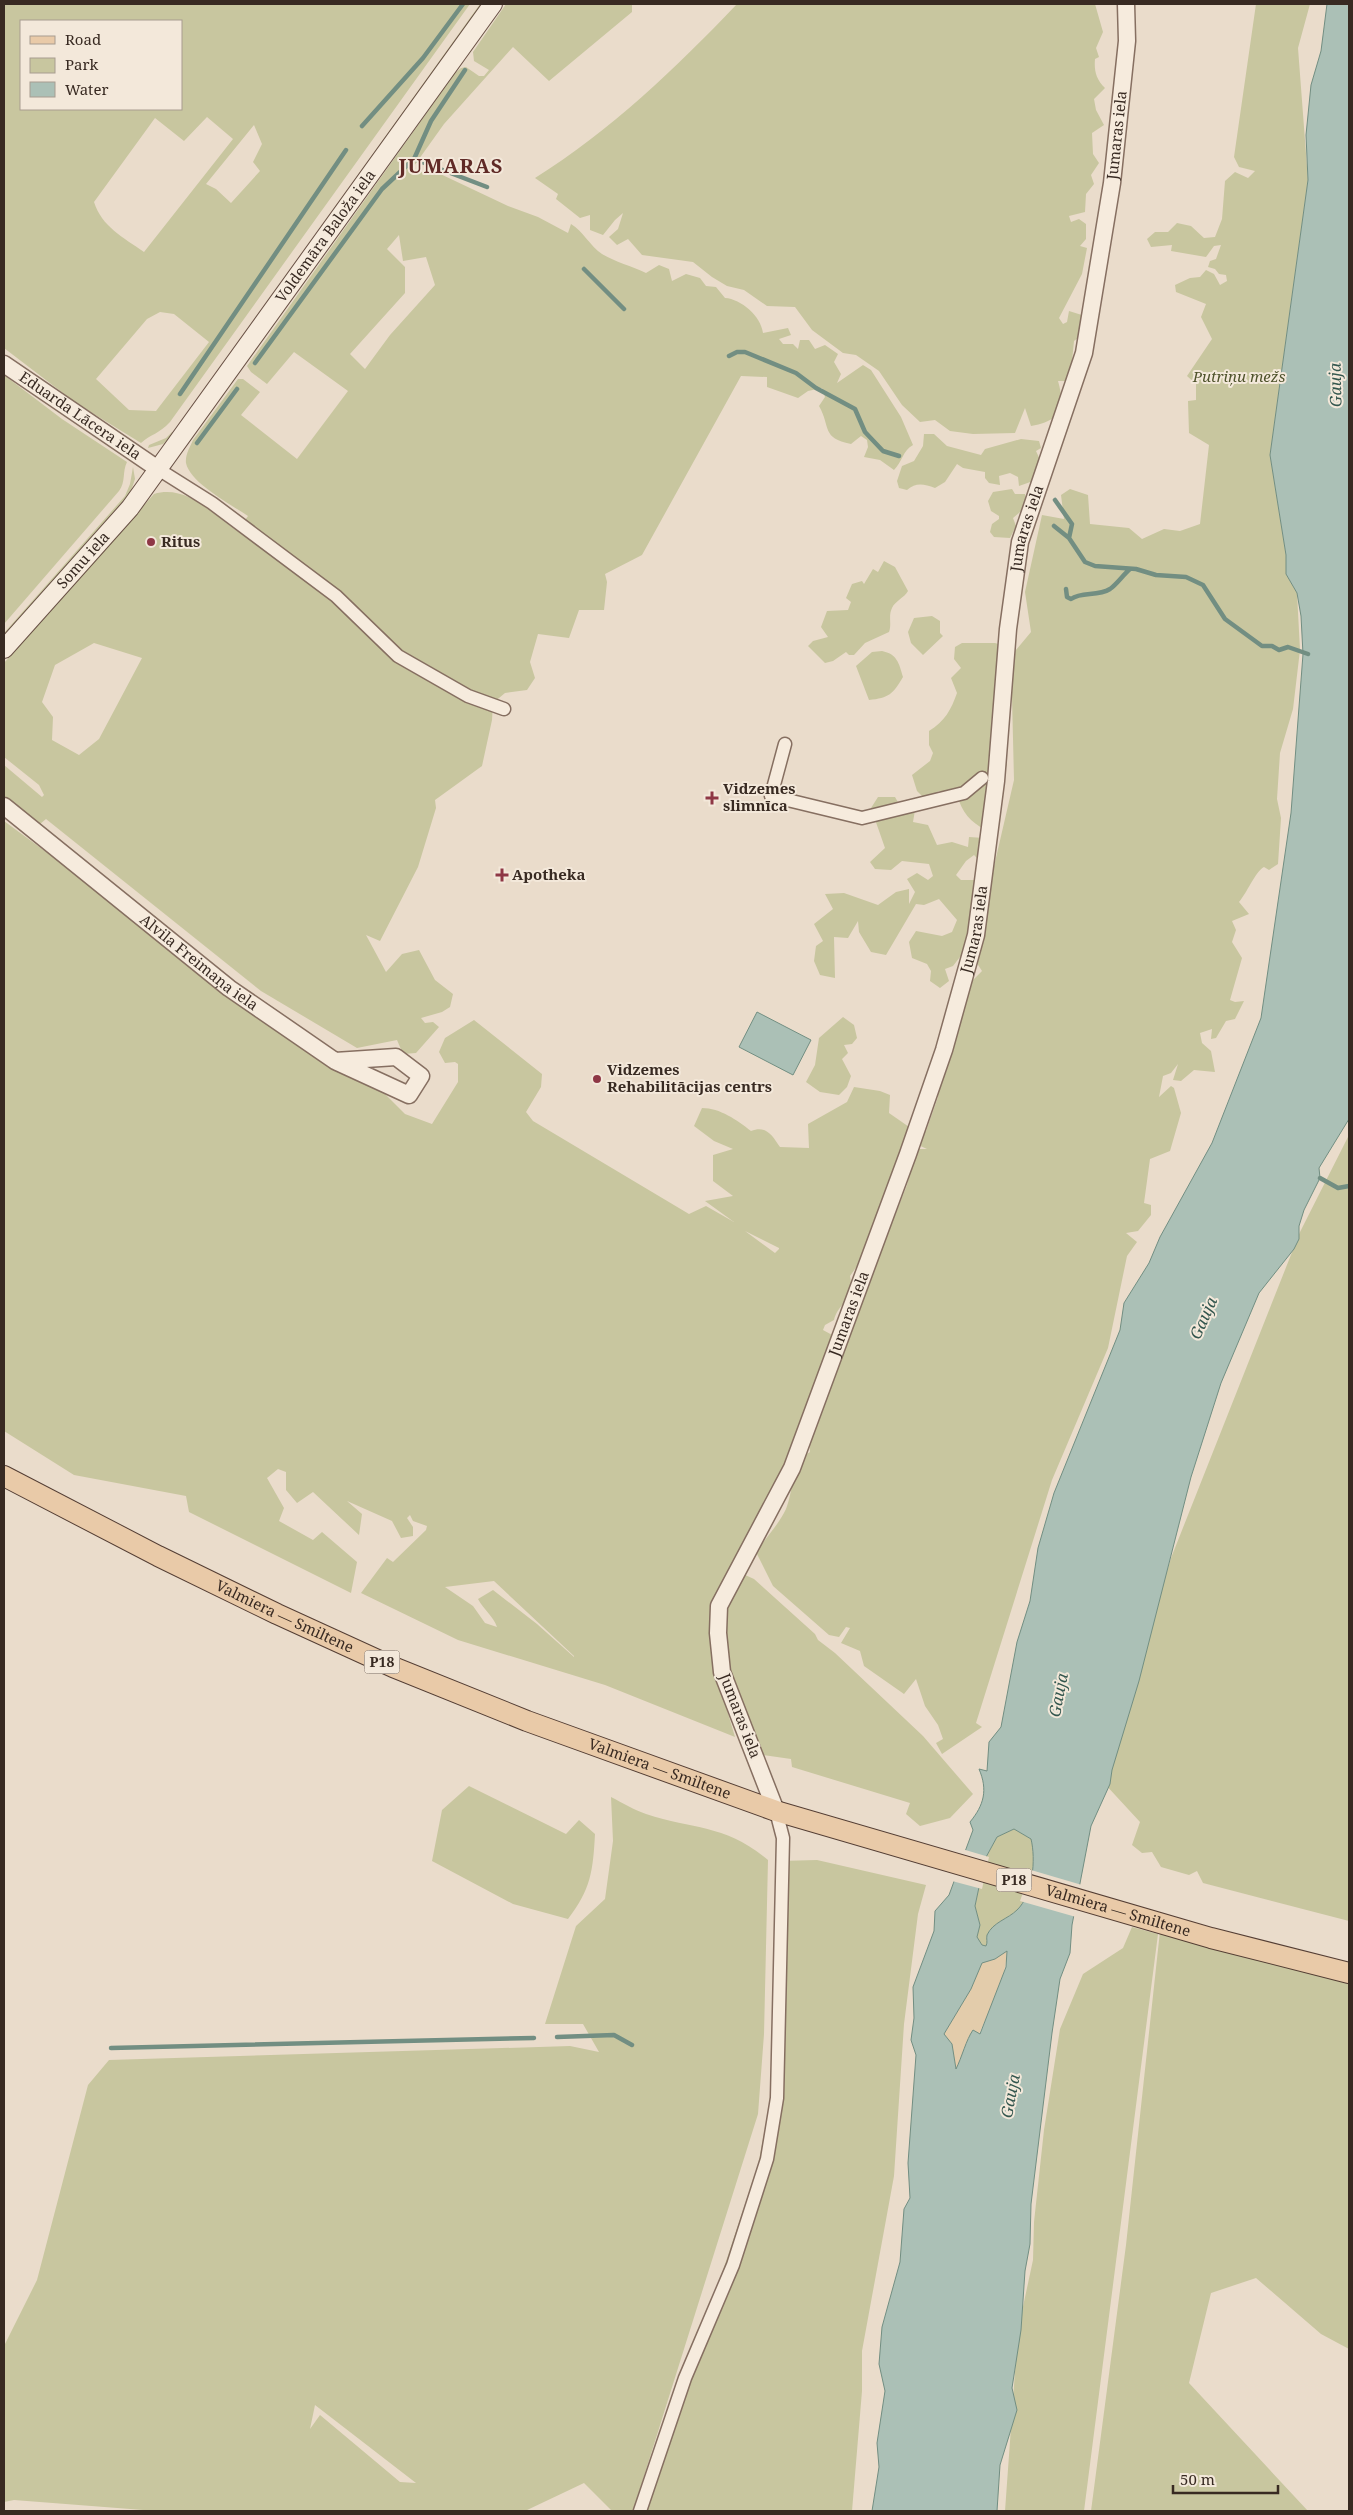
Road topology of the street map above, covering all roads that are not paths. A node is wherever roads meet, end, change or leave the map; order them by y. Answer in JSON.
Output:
{"nodes":[{"id":1,"x":493,"y":4,"type":"edge"},
{"id":2,"x":1126,"y":4,"type":"edge"},
{"id":3,"x":4,"y":364,"type":"edge"},
{"id":4,"x":158,"y":469,"type":"junction"},
{"id":5,"x":4,"y":649,"type":"edge"},
{"id":6,"x":504,"y":709,"type":"dead end"},
{"id":7,"x":784,"y":744,"type":"dead end"},
{"id":8,"x":982,"y":778,"type":"dead end"},
{"id":9,"x":4,"y":806,"type":"edge"},
{"id":10,"x":335,"y":1061,"type":"junction"},
{"id":11,"x":4,"y":1476,"type":"edge"},
{"id":12,"x":776,"y":1811,"type":"junction"},
{"id":13,"x":1349,"y":1972,"type":"edge"},
{"id":14,"x":640,"y":2511,"type":"edge"}],
"edges":[{"from":1,"to":4,"type":"main road","name":"Voldemāra Baloža iela"},
{"from":2,"to":12,"type":"street","name":"Jumaras iela"},
{"from":3,"to":4,"type":"street","name":"Eduarda Lācera iela"},
{"from":4,"to":5,"type":"main road","name":"Somu iela"},
{"from":4,"to":6,"type":"street"},
{"from":7,"to":8,"type":"street"},
{"from":9,"to":10,"type":"street","name":"Alvila Freimaņa iela"},
{"from":10,"to":10,"type":"street","name":"Alvila Freimaņa iela"},
{"from":11,"to":12,"type":"main road","name":"Valmiera — Smiltene","number":"P18"},
{"from":12,"to":13,"type":"main road","name":"Valmiera — Smiltene","number":"P18"},
{"from":12,"to":14,"type":"street"}]}
